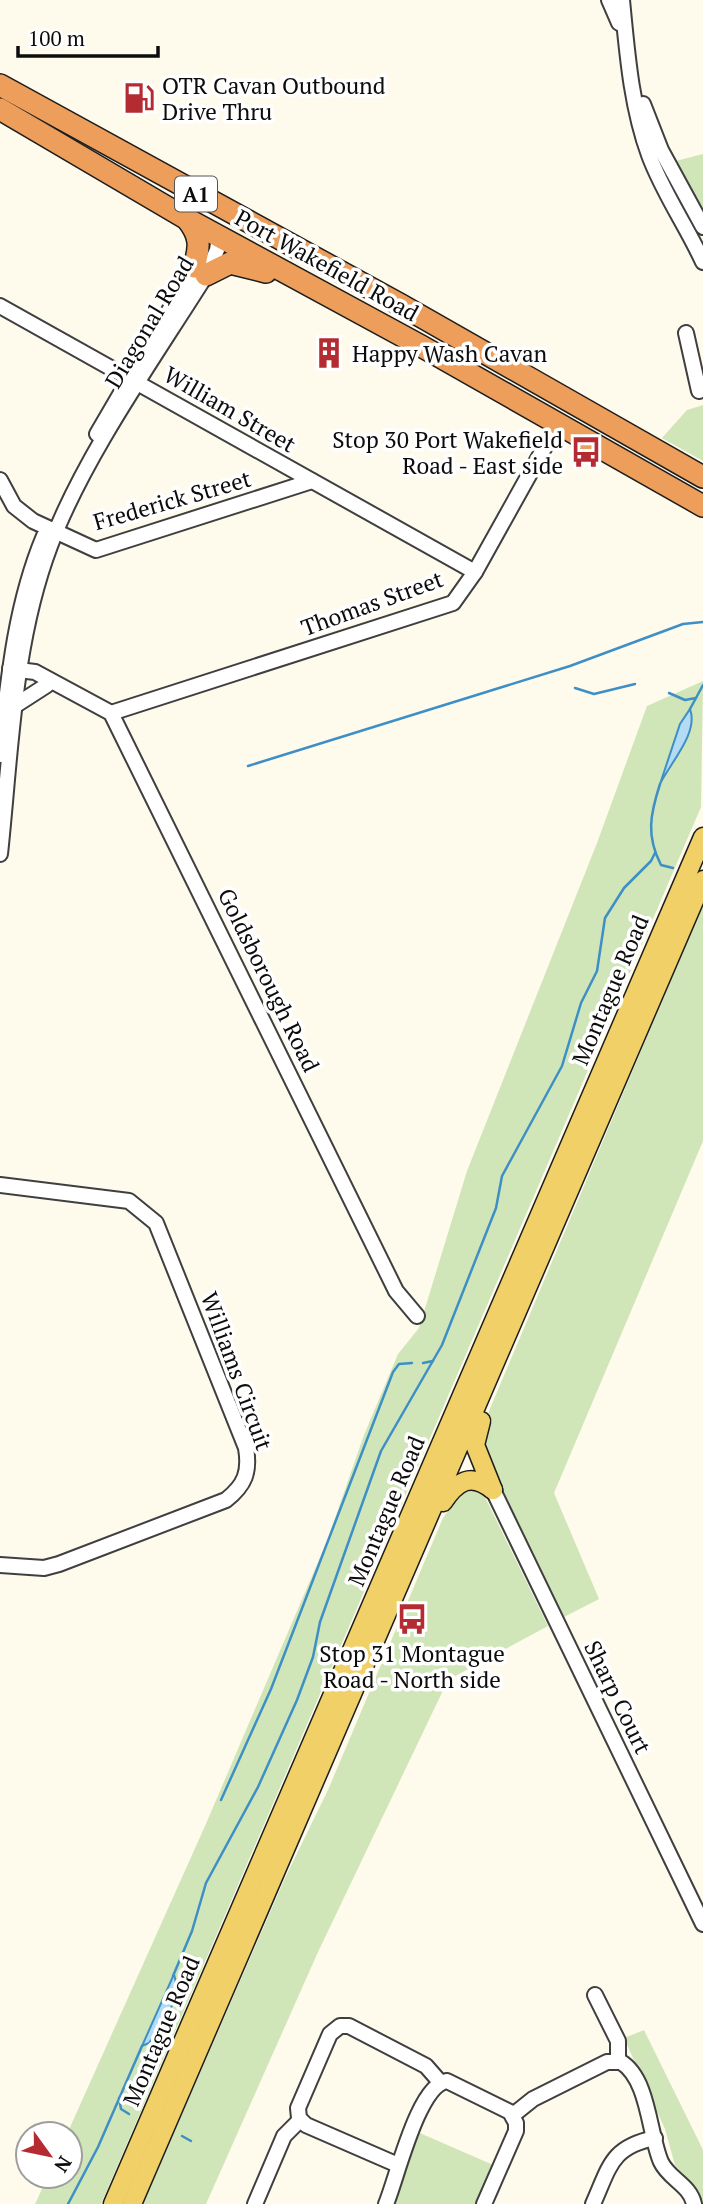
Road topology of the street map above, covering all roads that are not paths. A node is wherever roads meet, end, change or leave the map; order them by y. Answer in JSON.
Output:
{"nodes":[{"id":1,"x":609,"y":0,"type":"edge"},
{"id":2,"x":622,"y":0,"type":"edge"},
{"id":3,"x":622,"y":31,"type":"junction"},
{"id":4,"x":633,"y":84,"type":"junction"},
{"id":5,"x":0,"y":85,"type":"edge"},
{"id":6,"x":0,"y":109,"type":"edge"},
{"id":7,"x":91,"y":136,"type":"junction"},
{"id":8,"x":187,"y":219,"type":"junction"},
{"id":9,"x":703,"y":227,"type":"edge"},
{"id":10,"x":219,"y":236,"type":"junction"},
{"id":11,"x":300,"y":252,"type":"junction"},
{"id":12,"x":703,"y":262,"type":"edge"},
{"id":13,"x":200,"y":271,"type":"junction"},
{"id":14,"x":327,"y":295,"type":"junction"},
{"id":15,"x":0,"y":306,"type":"edge"},
{"id":16,"x":444,"y":329,"type":"junction"},
{"id":17,"x":685,"y":332,"type":"dead end"},
{"id":18,"x":458,"y":367,"type":"junction"},
{"id":19,"x":135,"y":380,"type":"junction"},
{"id":20,"x":544,"y":385,"type":"junction"},
{"id":21,"x":699,"y":391,"type":"dead end"},
{"id":22,"x":558,"y":423,"type":"junction"},
{"id":23,"x":701,"y":474,"type":"edge"},
{"id":24,"x":0,"y":480,"type":"edge"},
{"id":25,"x":312,"y":481,"type":"junction"},
{"id":26,"x":703,"y":506,"type":"edge"},
{"id":27,"x":52,"y":529,"type":"junction"},
{"id":28,"x":475,"y":572,"type":"junction"},
{"id":29,"x":15,"y":675,"type":"junction"},
{"id":30,"x":53,"y":686,"type":"junction"},
{"id":31,"x":16,"y":705,"type":"junction"},
{"id":32,"x":111,"y":713,"type":"junction"},
{"id":33,"x":0,"y":755,"type":"edge"},
{"id":34,"x":703,"y":836,"type":"edge"},
{"id":35,"x":703,"y":850,"type":"edge"},
{"id":36,"x":0,"y":854,"type":"edge"},
{"id":37,"x":703,"y":880,"type":"edge"},
{"id":38,"x":675,"y":903,"type":"junction"},
{"id":39,"x":0,"y":1185,"type":"edge"},
{"id":40,"x":417,"y":1316,"type":"dead end"},
{"id":41,"x":502,"y":1347,"type":"junction"},
{"id":42,"x":493,"y":1490,"type":"junction"},
{"id":43,"x":420,"y":1538,"type":"junction"},
{"id":44,"x":0,"y":1565,"type":"edge"},
{"id":45,"x":703,"y":1924,"type":"edge"},
{"id":46,"x":595,"y":1994,"type":"dead end"},
{"id":47,"x":618,"y":2061,"type":"junction"},
{"id":48,"x":440,"y":2082,"type":"junction"},
{"id":49,"x":513,"y":2115,"type":"junction"},
{"id":50,"x":300,"y":2120,"type":"junction"},
{"id":51,"x":655,"y":2138,"type":"junction"},
{"id":52,"x":398,"y":2165,"type":"junction"},
{"id":53,"x":113,"y":2204,"type":"edge"},
{"id":54,"x":132,"y":2204,"type":"edge"},
{"id":55,"x":255,"y":2204,"type":"edge"},
{"id":56,"x":386,"y":2204,"type":"edge"},
{"id":57,"x":484,"y":2204,"type":"edge"},
{"id":58,"x":593,"y":2204,"type":"edge"},
{"id":59,"x":694,"y":2204,"type":"edge"}],
"edges":[{"from":1,"to":3,"type":"street"},
{"from":2,"to":3,"type":"street"},
{"from":3,"to":4,"type":"street"},
{"from":4,"to":9,"type":"street"},
{"from":4,"to":12,"type":"street"},
{"from":5,"to":7,"type":"highway","name":"Port Wakefield Road","number":"A1"},
{"from":6,"to":8,"type":"highway","name":"Port Wakefield Road","number":"A1"},
{"from":7,"to":10,"type":"highway"},
{"from":7,"to":11,"type":"highway","name":"Port Wakefield Road","number":"A1"},
{"from":8,"to":10,"type":"highway","name":"Port Wakefield Road","number":"A1"},
{"from":8,"to":13,"type":"highway"},
{"from":10,"to":11,"type":"highway"},
{"from":10,"to":13,"type":"street","name":"Diagonal Road"},
{"from":10,"to":14,"type":"highway","name":"Port Wakefield Road","number":"A1"},
{"from":11,"to":16,"type":"highway","name":"Port Wakefield Road","number":"A1"},
{"from":13,"to":14,"type":"highway"},
{"from":13,"to":19,"type":"street","name":"Diagonal Road"},
{"from":14,"to":18,"type":"highway","name":"Port Wakefield Road","number":"A1"},
{"from":15,"to":19,"type":"street","name":"William Street"},
{"from":16,"to":18,"type":"highway"},
{"from":16,"to":20,"type":"highway","name":"Port Wakefield Road","number":"A1"},
{"from":17,"to":21,"type":"street"},
{"from":18,"to":22,"type":"highway","name":"Port Wakefield Road","number":"A1"},
{"from":19,"to":25,"type":"street","name":"William Street"},
{"from":19,"to":27,"type":"street","name":"Diagonal Road"},
{"from":20,"to":22,"type":"highway"},
{"from":20,"to":23,"type":"highway","name":"Port Wakefield Road","number":"A1"},
{"from":22,"to":26,"type":"highway","name":"Port Wakefield Road","number":"A1"},
{"from":22,"to":28,"type":"street","name":"Thomas Street"},
{"from":24,"to":27,"type":"street"},
{"from":25,"to":27,"type":"street","name":"Frederick Street"},
{"from":25,"to":28,"type":"street","name":"William Street"},
{"from":27,"to":29,"type":"street","name":"Diagonal Road"},
{"from":28,"to":32,"type":"street","name":"Thomas Street"},
{"from":29,"to":30,"type":"street"},
{"from":29,"to":31,"type":"street","name":"Diagonal Road"},
{"from":29,"to":33,"type":"street","name":"Diagonal Road"},
{"from":30,"to":31,"type":"street"},
{"from":30,"to":32,"type":"street"},
{"from":31,"to":36,"type":"street","name":"Diagonal Road"},
{"from":32,"to":40,"type":"street","name":"Goldsborough Road"},
{"from":34,"to":38,"type":"main road","name":"Montague Road"},
{"from":35,"to":38,"type":"main road"},
{"from":37,"to":41,"type":"main road","name":"Montague Road"},
{"from":38,"to":53,"type":"main road","name":"Montague Road"},
{"from":39,"to":44,"type":"street","name":"Williams Circuit"},
{"from":41,"to":42,"type":"main road"},
{"from":41,"to":43,"type":"main road","name":"Montague Road"},
{"from":42,"to":43,"type":"main road"},
{"from":42,"to":45,"type":"street","name":"Sharp Court"},
{"from":43,"to":54,"type":"main road","name":"Montague Road"},
{"from":46,"to":47,"type":"street"},
{"from":47,"to":49,"type":"street"},
{"from":47,"to":51,"type":"street"},
{"from":48,"to":49,"type":"street"},
{"from":48,"to":50,"type":"street"},
{"from":48,"to":52,"type":"street"},
{"from":49,"to":57,"type":"street"},
{"from":50,"to":52,"type":"street"},
{"from":50,"to":55,"type":"street"},
{"from":51,"to":58,"type":"street"},
{"from":51,"to":59,"type":"street"},
{"from":52,"to":56,"type":"street"}]}
